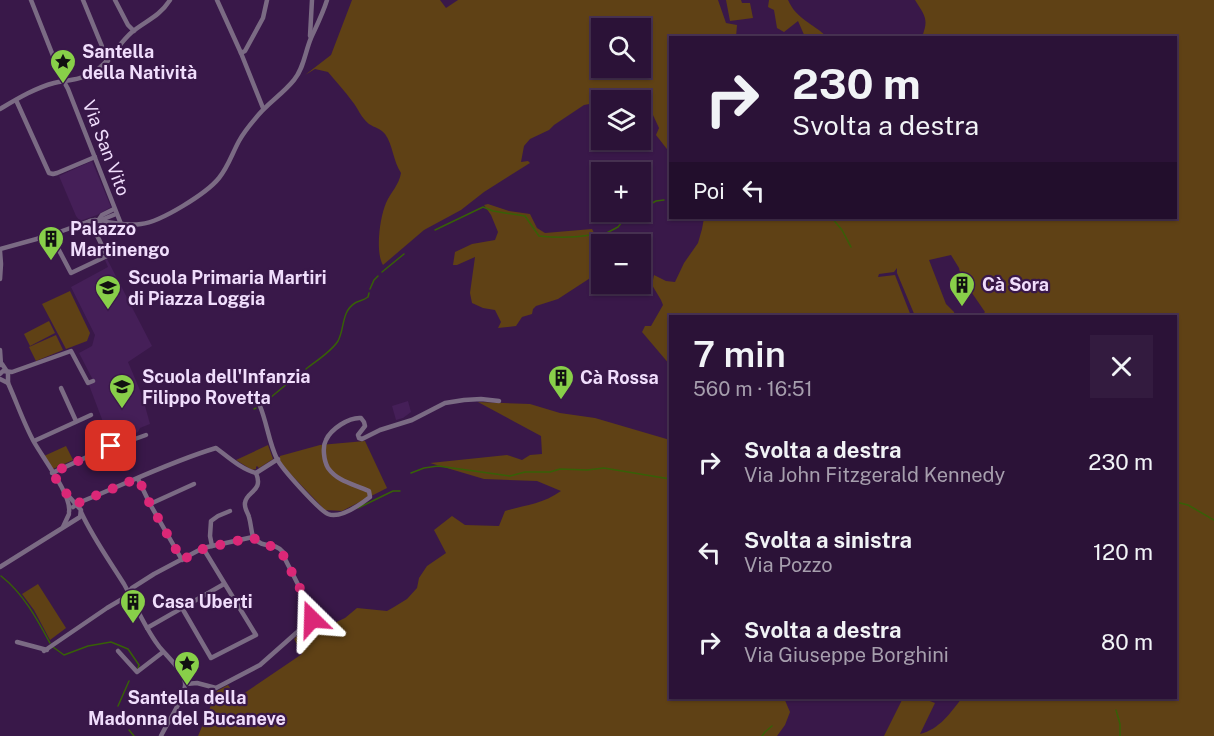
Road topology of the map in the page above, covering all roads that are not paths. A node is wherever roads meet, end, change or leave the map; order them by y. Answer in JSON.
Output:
{"nodes":[{"id":1,"x":31,"y":0,"type":"edge"},
{"id":2,"x":83,"y":0,"type":"edge"},
{"id":3,"x":115,"y":0,"type":"edge"},
{"id":4,"x":171,"y":0,"type":"edge"},
{"id":5,"x":217,"y":0,"type":"edge"},
{"id":6,"x":267,"y":0,"type":"edge"},
{"id":7,"x":312,"y":0,"type":"edge"},
{"id":8,"x":327,"y":0,"type":"edge"},
{"id":9,"x":131,"y":33,"type":"junction"},
{"id":10,"x":310,"y":39,"type":"junction"},
{"id":11,"x":241,"y":53,"type":"junction"},
{"id":12,"x":108,"y":60,"type":"junction"},
{"id":13,"x":65,"y":82,"type":"junction"},
{"id":14,"x":259,"y":99,"type":"junction"},
{"id":15,"x":16,"y":100,"type":"junction"},
{"id":16,"x":272,"y":101,"type":"junction"},
{"id":17,"x":263,"y":108,"type":"junction"},
{"id":18,"x":0,"y":109,"type":"edge"},
{"id":19,"x":95,"y":157,"type":"junction"},
{"id":20,"x":116,"y":211,"type":"junction"},
{"id":21,"x":90,"y":221,"type":"junction"},
{"id":22,"x":98,"y":221,"type":"junction"},
{"id":23,"x":120,"y":224,"type":"junction"},
{"id":24,"x":52,"y":237,"type":"junction"},
{"id":25,"x":0,"y":250,"type":"edge"},
{"id":26,"x":0,"y":278,"type":"edge"},
{"id":27,"x":0,"y":350,"type":"edge"},
{"id":28,"x":4,"y":376,"type":"edge"},
{"id":29,"x":93,"y":381,"type":"dead end"},
{"id":30,"x":61,"y":388,"type":"dead end"},
{"id":31,"x":499,"y":401,"type":"dead end"},
{"id":32,"x":260,"y":406,"type":"dead end"},
{"id":33,"x":92,"y":414,"type":"dead end"},
{"id":34,"x":76,"y":421,"type":"junction"},
{"id":35,"x":146,"y":435,"type":"dead end"},
{"id":36,"x":34,"y":441,"type":"junction"},
{"id":37,"x":278,"y":459,"type":"junction"},
{"id":38,"x":52,"y":473,"type":"junction"},
{"id":39,"x":255,"y":473,"type":"junction"},
{"id":40,"x":138,"y":478,"type":"junction"},
{"id":41,"x":194,"y":484,"type":"dead end"},
{"id":42,"x":65,"y":492,"type":"junction"},
{"id":43,"x":150,"y":504,"type":"junction"},
{"id":44,"x":75,"y":509,"type":"junction"},
{"id":45,"x":230,"y":512,"type":"dead end"},
{"id":46,"x":76,"y":519,"type":"junction"},
{"id":47,"x":63,"y":527,"type":"junction"},
{"id":48,"x":89,"y":528,"type":"junction"},
{"id":49,"x":253,"y":537,"type":"junction"},
{"id":50,"x":212,"y":546,"type":"junction"},
{"id":51,"x":203,"y":549,"type":"junction"},
{"id":52,"x":283,"y":552,"type":"junction"},
{"id":53,"x":290,"y":552,"type":"dead end"},
{"id":54,"x":182,"y":560,"type":"junction"},
{"id":55,"x":0,"y":567,"type":"edge"},
{"id":56,"x":224,"y":584,"type":"junction"},
{"id":57,"x":130,"y":595,"type":"junction"},
{"id":58,"x":182,"y":608,"type":"junction"},
{"id":59,"x":147,"y":628,"type":"junction"},
{"id":60,"x":17,"y":642,"type":"dead end"},
{"id":61,"x":118,"y":651,"type":"dead end"},
{"id":62,"x":163,"y":652,"type":"junction"},
{"id":63,"x":268,"y":663,"type":"dead end"},
{"id":64,"x":260,"y":665,"type":"junction"},
{"id":65,"x":186,"y":684,"type":"junction"},
{"id":66,"x":160,"y":736,"type":"edge"}],
"edges":[{"from":1,"to":13,"type":"street","name":"Via San Vito"},
{"from":2,"to":12,"type":"street"},
{"from":3,"to":9,"type":"street"},
{"from":4,"to":9,"type":"street"},
{"from":5,"to":11,"type":"street"},
{"from":6,"to":11,"type":"street"},
{"from":7,"to":10,"type":"street"},
{"from":8,"to":10,"type":"street"},
{"from":9,"to":12,"type":"street"},
{"from":10,"to":16,"type":"street"},
{"from":11,"to":14,"type":"street"},
{"from":12,"to":13,"type":"street"},
{"from":13,"to":15,"type":"street"},
{"from":13,"to":19,"type":"street","name":"Via San Vito"},
{"from":14,"to":16,"type":"street"},
{"from":14,"to":17,"type":"street"},
{"from":15,"to":18,"type":"street"},
{"from":15,"to":19,"type":"street"},
{"from":16,"to":17,"type":"street"},
{"from":17,"to":23,"type":"street"},
{"from":19,"to":20,"type":"street","name":"Via San Vito"},
{"from":20,"to":22,"type":"street"},
{"from":20,"to":23,"type":"street","name":"Via San Vito"},
{"from":21,"to":22,"type":"street"},
{"from":21,"to":24,"type":"street"},
{"from":21,"to":24,"type":"street"},
{"from":22,"to":23,"type":"street"},
{"from":24,"to":25,"type":"street"},
{"from":25,"to":26,"type":"street"},
{"from":27,"to":28,"type":"street"},
{"from":28,"to":29,"type":"street"},
{"from":28,"to":36,"type":"street"},
{"from":30,"to":34,"type":"street"},
{"from":31,"to":37,"type":"street"},
{"from":32,"to":37,"type":"street"},
{"from":33,"to":34,"type":"street"},
{"from":34,"to":36,"type":"street"},
{"from":35,"to":38,"type":"street"},
{"from":36,"to":38,"type":"street"},
{"from":37,"to":39,"type":"street"},
{"from":38,"to":42,"type":"street"},
{"from":39,"to":40,"type":"street"},
{"from":39,"to":49,"type":"street"},
{"from":40,"to":43,"type":"street"},
{"from":40,"to":44,"type":"street"},
{"from":41,"to":43,"type":"street"},
{"from":42,"to":44,"type":"street"},
{"from":42,"to":44,"type":"street"},
{"from":43,"to":54,"type":"street"},
{"from":44,"to":46,"type":"street"},
{"from":44,"to":46,"type":"street"},
{"from":44,"to":47,"type":"street"},
{"from":44,"to":48,"type":"street"},
{"from":45,"to":50,"type":"street"},
{"from":46,"to":47,"type":"street"},
{"from":46,"to":48,"type":"street"},
{"from":47,"to":55,"type":"street"},
{"from":48,"to":57,"type":"street"},
{"from":49,"to":50,"type":"street"},
{"from":49,"to":52,"type":"street"},
{"from":50,"to":51,"type":"street"},
{"from":51,"to":54,"type":"street"},
{"from":51,"to":56,"type":"street"},
{"from":52,"to":53,"type":"street"},
{"from":52,"to":64,"type":"street"},
{"from":54,"to":57,"type":"street"},
{"from":56,"to":58,"type":"street"},
{"from":56,"to":58,"type":"street"},
{"from":57,"to":59,"type":"street"},
{"from":57,"to":60,"type":"street"},
{"from":58,"to":59,"type":"street"},
{"from":59,"to":62,"type":"street"},
{"from":61,"to":62,"type":"street"},
{"from":62,"to":65,"type":"street"},
{"from":63,"to":64,"type":"street"},
{"from":64,"to":65,"type":"street"},
{"from":65,"to":66,"type":"street"}]}
